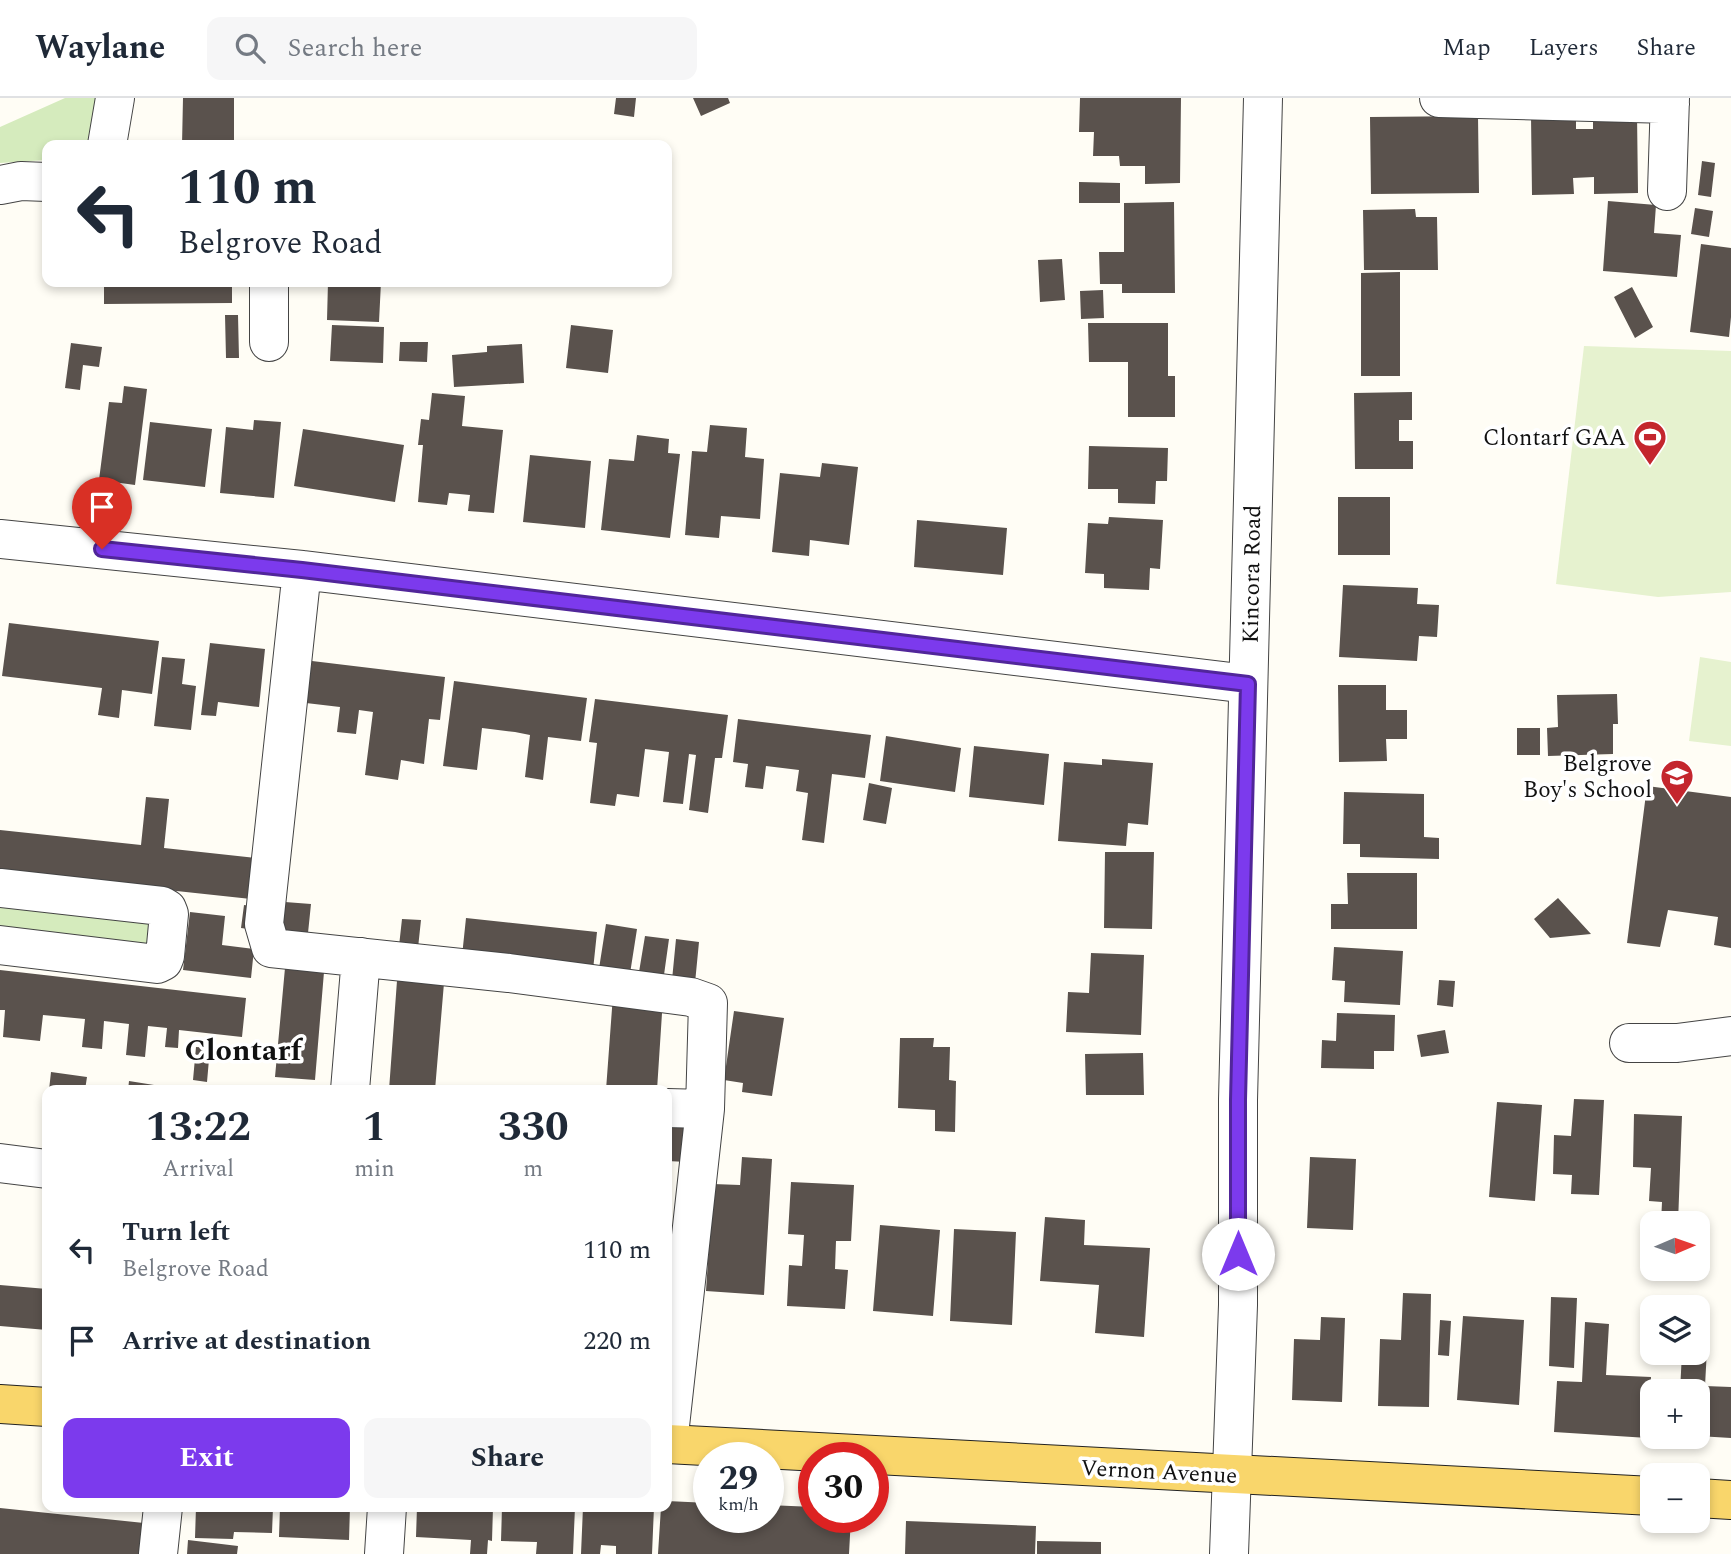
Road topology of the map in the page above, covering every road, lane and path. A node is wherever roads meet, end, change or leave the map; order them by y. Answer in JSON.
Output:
{"nodes":[{"id":1,"x":115,"y":98,"type":"edge"},
{"id":2,"x":1263,"y":98,"type":"edge"},
{"id":3,"x":1439,"y":98,"type":"edge"},
{"id":4,"x":1670,"y":101,"type":"edge"},
{"id":5,"x":108,"y":140,"type":"edge"},
{"id":6,"x":42,"y":182,"type":"edge"},
{"id":7,"x":0,"y":185,"type":"edge"},
{"id":8,"x":1667,"y":191,"type":"dead end"},
{"id":9,"x":269,"y":287,"type":"edge"},
{"id":10,"x":269,"y":342,"type":"dead end"},
{"id":11,"x":0,"y":539,"type":"edge"},
{"id":12,"x":302,"y":570,"type":"junction"},
{"id":13,"x":1248,"y":684,"type":"junction"},
{"id":14,"x":0,"y":888,"type":"edge"},
{"id":15,"x":0,"y":945,"type":"edge"},
{"id":16,"x":361,"y":957,"type":"junction"},
{"id":17,"x":1731,"y":1036,"type":"edge"},
{"id":18,"x":1629,"y":1043,"type":"dead end"},
{"id":19,"x":350,"y":1085,"type":"edge"},
{"id":20,"x":672,"y":1108,"type":"edge"},
{"id":21,"x":705,"y":1110,"type":"junction"},
{"id":22,"x":0,"y":1163,"type":"edge"},
{"id":23,"x":42,"y":1168,"type":"edge"},
{"id":24,"x":0,"y":1404,"type":"edge"},
{"id":25,"x":42,"y":1407,"type":"edge"},
{"id":26,"x":672,"y":1408,"type":"edge"},
{"id":27,"x":672,"y":1444,"type":"edge"},
{"id":28,"x":1233,"y":1474,"type":"junction"},
{"id":29,"x":1640,"y":1495,"type":"edge"},
{"id":30,"x":1710,"y":1499,"type":"edge"},
{"id":31,"x":1731,"y":1500,"type":"edge"},
{"id":32,"x":162,"y":1512,"type":"edge"},
{"id":33,"x":387,"y":1512,"type":"edge"},
{"id":34,"x":158,"y":1554,"type":"edge"},
{"id":35,"x":384,"y":1554,"type":"edge"},
{"id":36,"x":1229,"y":1554,"type":"edge"}],
"edges":[{"from":1,"to":5,"type":"street"},
{"from":2,"to":13,"type":"street","name":"Kincora Road"},
{"from":3,"to":4,"type":"street"},
{"from":4,"to":8,"type":"street"},
{"from":6,"to":7,"type":"street"},
{"from":9,"to":10,"type":"street"},
{"from":11,"to":12,"type":"street"},
{"from":12,"to":13,"type":"street"},
{"from":12,"to":16,"type":"street"},
{"from":13,"to":28,"type":"street","name":"Kincora Road"},
{"from":14,"to":15,"type":"street"},
{"from":16,"to":19,"type":"street"},
{"from":16,"to":21,"type":"street"},
{"from":17,"to":18,"type":"street"},
{"from":20,"to":21,"type":"street"},
{"from":21,"to":26,"type":"street"},
{"from":22,"to":23,"type":"street"},
{"from":24,"to":25,"type":"main road"},
{"from":27,"to":28,"type":"main road","name":"Vernon Avenue"},
{"from":28,"to":29,"type":"main road","name":"Vernon Avenue"},
{"from":28,"to":36,"type":"street","name":"Kincora Road"},
{"from":30,"to":31,"type":"main road"},
{"from":32,"to":34,"type":"street"},
{"from":33,"to":35,"type":"street"}]}
